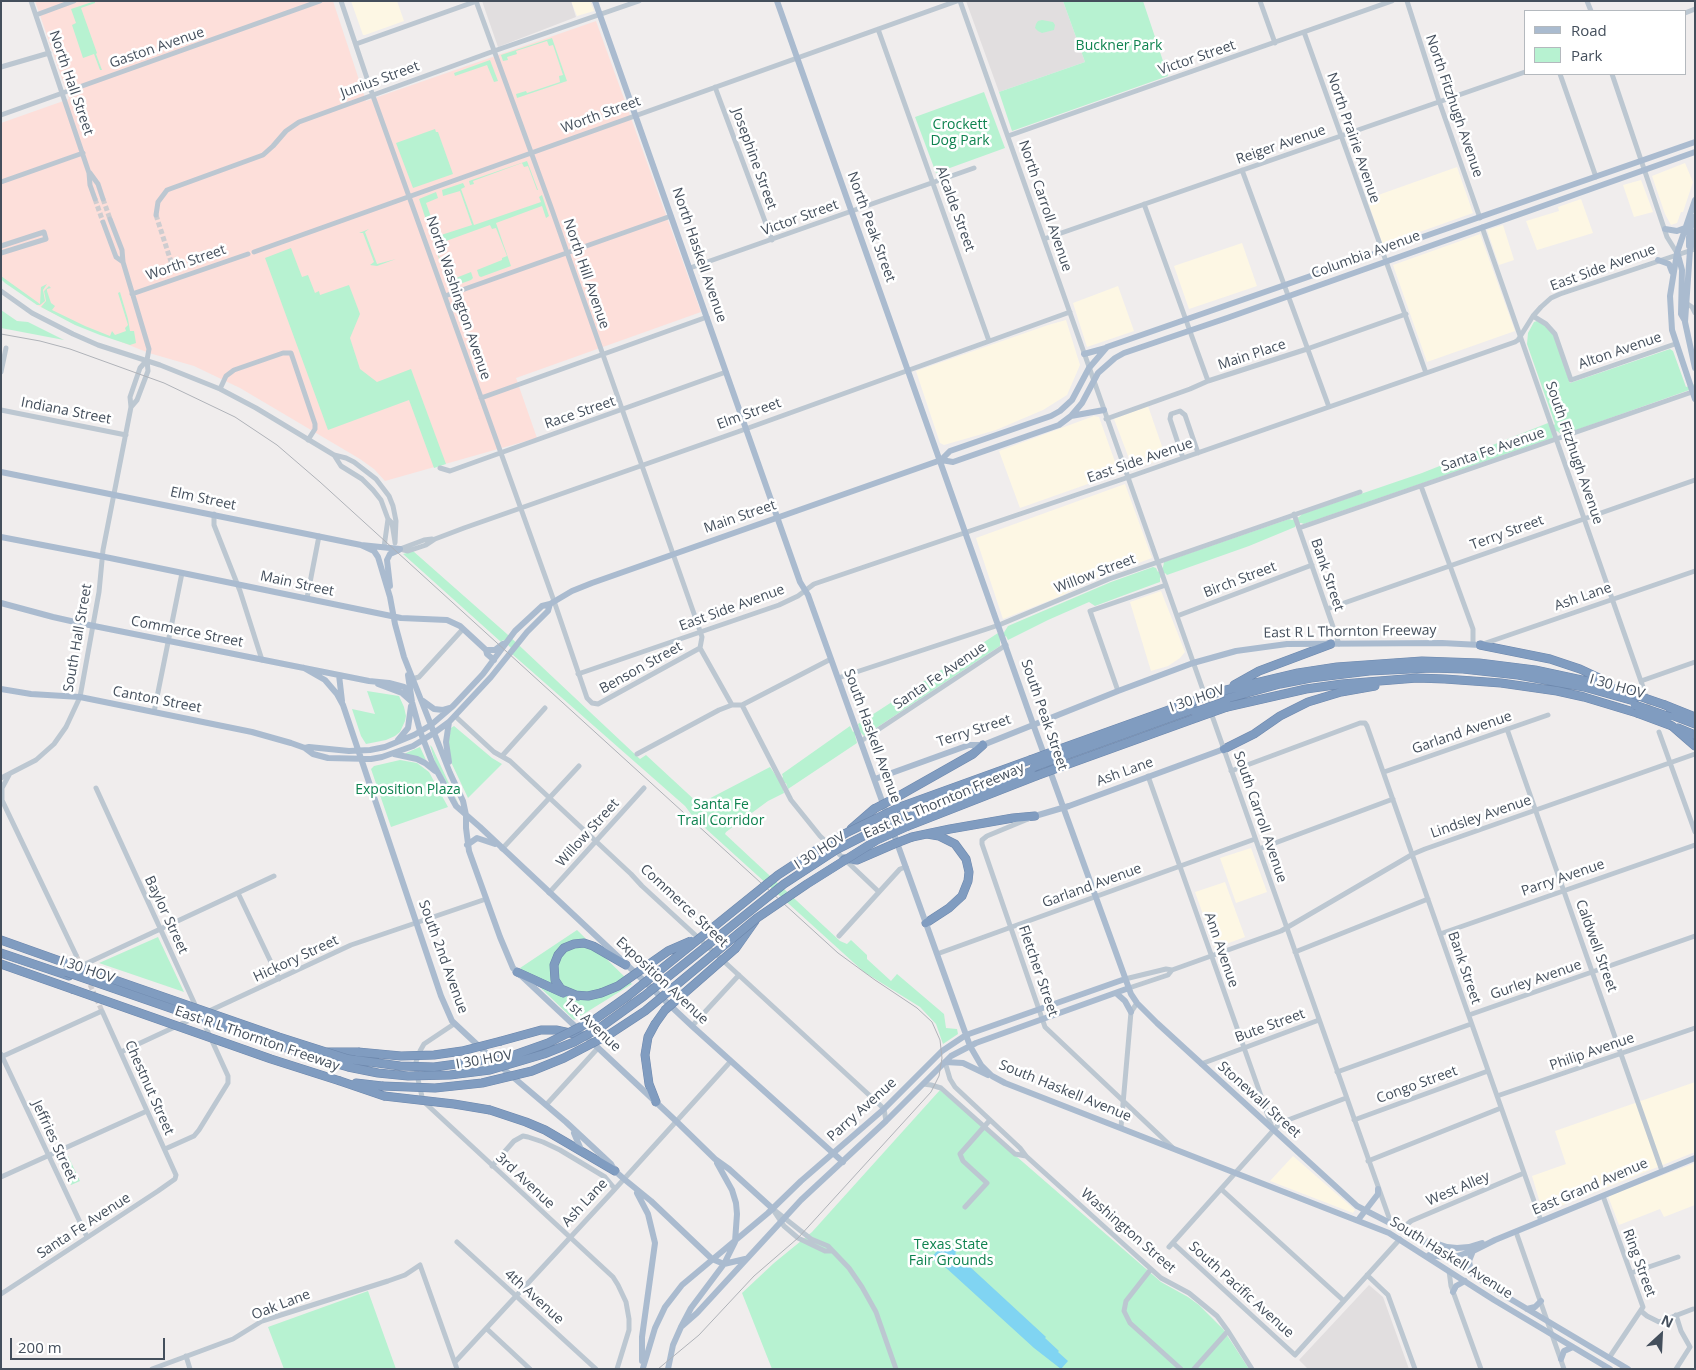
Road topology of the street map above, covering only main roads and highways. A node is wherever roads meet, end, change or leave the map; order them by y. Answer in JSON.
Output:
{"nodes":[{"id":1,"x":596,"y":1,"type":"edge"},
{"id":2,"x":778,"y":1,"type":"edge"},
{"id":3,"x":1695,"y":142,"type":"edge"},
{"id":4,"x":1695,"y":152,"type":"edge"},
{"id":5,"x":1687,"y":155,"type":"junction"},
{"id":6,"x":1695,"y":158,"type":"edge"},
{"id":7,"x":1548,"y":194,"type":"junction"},
{"id":8,"x":1695,"y":200,"type":"edge"},
{"id":9,"x":1551,"y":203,"type":"junction"},
{"id":10,"x":1691,"y":210,"type":"junction"},
{"id":11,"x":1480,"y":218,"type":"junction"},
{"id":12,"x":1482,"y":227,"type":"junction"},
{"id":13,"x":1685,"y":228,"type":"junction"},
{"id":14,"x":1665,"y":229,"type":"road end"},
{"id":15,"x":1695,"y":232,"type":"edge"},
{"id":16,"x":1693,"y":249,"type":"edge"},
{"id":17,"x":1677,"y":254,"type":"junction"},
{"id":18,"x":1658,"y":260,"type":"road end"},
{"id":19,"x":1673,"y":274,"type":"junction"},
{"id":20,"x":1685,"y":322,"type":"junction"},
{"id":21,"x":1692,"y":339,"type":"edge"},
{"id":22,"x":1107,"y":347,"type":"junction"},
{"id":23,"x":1084,"y":354,"type":"road end"},
{"id":24,"x":1695,"y":368,"type":"edge"},
{"id":25,"x":1694,"y":394,"type":"edge"},
{"id":26,"x":1104,"y":410,"type":"road end"},
{"id":27,"x":1071,"y":416,"type":"junction"},
{"id":28,"x":1034,"y":421,"type":"junction"},
{"id":29,"x":1038,"y":432,"type":"junction"},
{"id":30,"x":941,"y":460,"type":"junction"},
{"id":31,"x":1,"y":472,"type":"edge"},
{"id":32,"x":777,"y":518,"type":"junction"},
{"id":33,"x":1,"y":538,"type":"edge"},
{"id":34,"x":361,"y":544,"type":"junction"},
{"id":35,"x":390,"y":597,"type":"junction"},
{"id":36,"x":1,"y":603,"type":"edge"},
{"id":37,"x":552,"y":603,"type":"junction"},
{"id":38,"x":393,"y":616,"type":"junction"},
{"id":39,"x":507,"y":642,"type":"junction"},
{"id":40,"x":1335,"y":644,"type":"junction"},
{"id":41,"x":1477,"y":644,"type":"joint"},
{"id":42,"x":486,"y":650,"type":"junction"},
{"id":43,"x":494,"y":660,"type":"junction"},
{"id":44,"x":1193,"y":663,"type":"joint"},
{"id":45,"x":501,"y":664,"type":"joint"},
{"id":46,"x":304,"y":668,"type":"junction"},
{"id":47,"x":339,"y":675,"type":"junction"},
{"id":48,"x":1417,"y":678,"type":"junction"},
{"id":49,"x":411,"y":680,"type":"junction"},
{"id":50,"x":370,"y":681,"type":"junction"},
{"id":51,"x":1,"y":689,"type":"edge"},
{"id":52,"x":410,"y":692,"type":"junction"},
{"id":53,"x":1630,"y":693,"type":"junction"},
{"id":54,"x":421,"y":698,"type":"junction"},
{"id":55,"x":1225,"y":700,"type":"junction"},
{"id":56,"x":412,"y":702,"type":"junction"},
{"id":57,"x":343,"y":705,"type":"junction"},
{"id":58,"x":453,"y":706,"type":"junction"},
{"id":59,"x":1194,"y":710,"type":"junction"},
{"id":60,"x":1695,"y":717,"type":"edge"},
{"id":61,"x":449,"y":722,"type":"junction"},
{"id":62,"x":1033,"y":724,"type":"junction"},
{"id":63,"x":431,"y":725,"type":"junction"},
{"id":64,"x":1695,"y":726,"type":"edge"},
{"id":65,"x":420,"y":731,"type":"junction"},
{"id":66,"x":434,"y":733,"type":"junction"},
{"id":67,"x":424,"y":740,"type":"junction"},
{"id":68,"x":1693,"y":740,"type":"edge"},
{"id":69,"x":396,"y":742,"type":"junction"},
{"id":70,"x":983,"y":744,"type":"junction"},
{"id":71,"x":305,"y":748,"type":"junction"},
{"id":72,"x":1224,"y":749,"type":"joint"},
{"id":73,"x":358,"y":751,"type":"junction"},
{"id":74,"x":391,"y":754,"type":"junction"},
{"id":75,"x":1061,"y":758,"type":"junction"},
{"id":76,"x":361,"y":760,"type":"junction"},
{"id":77,"x":1035,"y":771,"type":"junction"},
{"id":78,"x":450,"y":773,"type":"junction"},
{"id":79,"x":440,"y":777,"type":"junction"},
{"id":80,"x":875,"y":779,"type":"junction"},
{"id":81,"x":1064,"y":808,"type":"junction"},
{"id":82,"x":466,"y":814,"type":"junction"},
{"id":83,"x":1035,"y":816,"type":"joint"},
{"id":84,"x":906,"y":820,"type":"junction"},
{"id":85,"x":846,"y":833,"type":"junction"},
{"id":86,"x":927,"y":834,"type":"junction"},
{"id":87,"x":468,"y":845,"type":"junction"},
{"id":88,"x":500,"y":847,"type":"junction"},
{"id":89,"x":844,"y":859,"type":"junction"},
{"id":90,"x":757,"y":918,"type":"junction"},
{"id":91,"x":926,"y":923,"type":"junction"},
{"id":92,"x":1,"y":936,"type":"edge"},
{"id":93,"x":702,"y":936,"type":"junction"},
{"id":94,"x":1,"y":940,"type":"edge"},
{"id":95,"x":1,"y":951,"type":"edge"},
{"id":96,"x":33,"y":951,"type":"junction"},
{"id":97,"x":1,"y":964,"type":"edge"},
{"id":98,"x":626,"y":965,"type":"junction"},
{"id":99,"x":517,"y":972,"type":"junction"},
{"id":100,"x":1125,"y":979,"type":"junction"},
{"id":101,"x":1128,"y":988,"type":"junction"},
{"id":102,"x":1116,"y":993,"type":"junction"},
{"id":103,"x":578,"y":996,"type":"junction"},
{"id":104,"x":1131,"y":1012,"type":"road end"},
{"id":105,"x":966,"y":1035,"type":"junction"},
{"id":106,"x":584,"y":1036,"type":"junction"},
{"id":107,"x":970,"y":1046,"type":"junction"},
{"id":108,"x":321,"y":1052,"type":"junction"},
{"id":109,"x":945,"y":1062,"type":"junction"},
{"id":110,"x":992,"y":1076,"type":"junction"},
{"id":111,"x":340,"y":1081,"type":"junction"},
{"id":112,"x":656,"y":1102,"type":"junction"},
{"id":113,"x":566,"y":1122,"type":"junction"},
{"id":114,"x":582,"y":1152,"type":"junction"},
{"id":115,"x":834,"y":1153,"type":"junction"},
{"id":116,"x":1695,"y":1158,"type":"edge"},
{"id":117,"x":714,"y":1159,"type":"junction"},
{"id":118,"x":843,"y":1162,"type":"junction"},
{"id":119,"x":615,"y":1171,"type":"junction"},
{"id":120,"x":1378,"y":1189,"type":"road end"},
{"id":121,"x":636,"y":1190,"type":"junction"},
{"id":122,"x":773,"y":1209,"type":"junction"},
{"id":123,"x":1364,"y":1211,"type":"junction"},
{"id":124,"x":1358,"y":1220,"type":"junction"},
{"id":125,"x":1391,"y":1223,"type":"joint"},
{"id":126,"x":1417,"y":1237,"type":"junction"},
{"id":127,"x":1495,"y":1240,"type":"junction"},
{"id":128,"x":735,"y":1242,"type":"junction"},
{"id":129,"x":1457,"y":1248,"type":"junction"},
{"id":130,"x":1473,"y":1251,"type":"junction"},
{"id":131,"x":1423,"y":1253,"type":"junction"},
{"id":132,"x":1451,"y":1258,"type":"junction"},
{"id":133,"x":712,"y":1259,"type":"junction"},
{"id":134,"x":745,"y":1259,"type":"junction"},
{"id":135,"x":724,"y":1264,"type":"junction"},
{"id":136,"x":1448,"y":1271,"type":"junction"},
{"id":137,"x":1472,"y":1273,"type":"junction"},
{"id":138,"x":1465,"y":1281,"type":"junction"},
{"id":139,"x":1453,"y":1292,"type":"road end"},
{"id":140,"x":1541,"y":1301,"type":"road end"},
{"id":141,"x":1527,"y":1309,"type":"junction"},
{"id":142,"x":680,"y":1327,"type":"junction"},
{"id":143,"x":1572,"y":1347,"type":"junction"},
{"id":144,"x":1561,"y":1359,"type":"road end"},
{"id":145,"x":642,"y":1368,"type":"edge"},
{"id":146,"x":668,"y":1369,"type":"edge"},
{"id":147,"x":1610,"y":1369,"type":"edge"},
{"id":148,"x":1628,"y":1369,"type":"edge"}],
"edges":[{"from":1,"to":32,"type":"main road","name":"North Haskell Avenue"},
{"from":2,"to":30,"type":"main road","name":"North Peak Street"},
{"from":3,"to":7,"type":"main road","name":"Columbia Avenue"},
{"from":4,"to":5,"type":"main road","name":"Columbia Avenue"},
{"from":5,"to":6,"type":"main road"},
{"from":5,"to":9,"type":"main road","name":"Columbia Avenue"},
{"from":7,"to":9,"type":"main road"},
{"from":7,"to":11,"type":"main road","name":"Columbia Avenue"},
{"from":8,"to":10,"type":"main road"},
{"from":9,"to":12,"type":"main road","name":"Columbia Avenue"},
{"from":10,"to":13,"type":"main road"},
{"from":10,"to":16,"type":"main road"},
{"from":11,"to":12,"type":"main road"},
{"from":11,"to":22,"type":"main road","name":"Columbia Avenue"},
{"from":12,"to":27,"type":"main road","name":"Columbia Avenue"},
{"from":13,"to":14,"type":"main road"},
{"from":13,"to":17,"type":"main road"},
{"from":15,"to":16,"type":"main road"},
{"from":16,"to":20,"type":"main road"},
{"from":17,"to":19,"type":"main road"},
{"from":17,"to":20,"type":"main road"},
{"from":18,"to":19,"type":"main road"},
{"from":19,"to":25,"type":"main road"},
{"from":20,"to":21,"type":"main road"},
{"from":21,"to":24,"type":"main road"},
{"from":22,"to":23,"type":"main road","name":"Columbia Avenue"},
{"from":22,"to":28,"type":"main road","name":"Main Street"},
{"from":26,"to":27,"type":"main road"},
{"from":27,"to":29,"type":"main road","name":"Main Street"},
{"from":28,"to":29,"type":"main road"},
{"from":28,"to":30,"type":"main road","name":"Main Street"},
{"from":29,"to":30,"type":"main road","name":"Main Street"},
{"from":30,"to":32,"type":"main road","name":"Main Street"},
{"from":30,"to":62,"type":"main road","name":"South Peak Street"},
{"from":31,"to":34,"type":"main road","name":"Elm Street"},
{"from":32,"to":37,"type":"main road","name":"Main Street"},
{"from":32,"to":80,"type":"main road","name":"South Haskell Avenue"},
{"from":33,"to":38,"type":"main road","name":"Main Street"},
{"from":34,"to":35,"type":"main road"},
{"from":34,"to":35,"type":"main road","name":"Elm Street"},
{"from":35,"to":38,"type":"main road","name":"Exposition Avenue"},
{"from":36,"to":46,"type":"main road","name":"Commerce Street"},
{"from":37,"to":39,"type":"main road","name":"Main Street"},
{"from":37,"to":45,"type":"main road","name":"Main Street"},
{"from":38,"to":42,"type":"main road","name":"Main Street"},
{"from":38,"to":49,"type":"main road","name":"Exposition Avenue"},
{"from":39,"to":42,"type":"main road"},
{"from":39,"to":43,"type":"main road","name":"Main Street"},
{"from":40,"to":41,"type":"main road","name":"East R L Thornton Freeway"},
{"from":40,"to":44,"type":"main road","name":"East R L Thornton Freeway"},
{"from":40,"to":55,"type":"highway"},
{"from":41,"to":53,"type":"highway"},
{"from":42,"to":43,"type":"main road","name":"Main Street"},
{"from":43,"to":58,"type":"main road","name":"Canton Street"},
{"from":44,"to":62,"type":"main road","name":"Terry Street"},
{"from":45,"to":61,"type":"main road","name":"Canton Street"},
{"from":46,"to":47,"type":"main road","name":"Commerce Street"},
{"from":46,"to":57,"type":"main road","name":"South 2nd Avenue"},
{"from":47,"to":50,"type":"main road","name":"Commerce Street"},
{"from":47,"to":57,"type":"main road","name":"South 2nd Avenue"},
{"from":48,"to":55,"type":"highway","name":"East R L Thornton Freeway"},
{"from":48,"to":68,"type":"highway","name":"East R L Thornton Freeway","bridge":true},
{"from":48,"to":72,"type":"highway"},
{"from":49,"to":52,"type":"main road","name":"Exposition Avenue"},
{"from":49,"to":54,"type":"main road","name":"Exposition Avenue"},
{"from":50,"to":52,"type":"main road","name":"Commerce Street"},
{"from":50,"to":56,"type":"main road","name":"Commerce Street"},
{"from":51,"to":71,"type":"main road","name":"Canton Street"},
{"from":52,"to":56,"type":"main road","name":"Exposition Avenue"},
{"from":53,"to":55,"type":"highway","name":"East R L Thornton Freeway"},
{"from":53,"to":60,"type":"highway","name":"East R L Thornton Freeway","bridge":true},
{"from":54,"to":58,"type":"main road"},
{"from":54,"to":63,"type":"main road","name":"Exposition Avenue"},
{"from":55,"to":59,"type":"highway","name":"East R L Thornton Freeway","bridge":true},
{"from":55,"to":59,"type":"highway","name":"East R L Thornton Freeway","bridge":true},
{"from":55,"to":64,"type":"highway","name":"I 30 HOV","bridge":true},
{"from":56,"to":65,"type":"main road","name":"Exposition Avenue"},
{"from":56,"to":69,"type":"main road"},
{"from":57,"to":73,"type":"main road","name":"South 2nd Avenue"},
{"from":58,"to":63,"type":"main road","name":"Canton Street"},
{"from":59,"to":75,"type":"highway","name":"East R L Thornton Freeway"},
{"from":59,"to":75,"type":"highway","name":"East R L Thornton Freeway"},
{"from":61,"to":66,"type":"main road","name":"Canton Street"},
{"from":61,"to":78,"type":"main road"},
{"from":62,"to":70,"type":"main road","name":"Terry Street"},
{"from":62,"to":81,"type":"main road","name":"South Peak Street"},
{"from":63,"to":65,"type":"main road","name":"Canton Street"},
{"from":63,"to":66,"type":"main road","name":"Exposition Avenue"},
{"from":65,"to":67,"type":"main road","name":"Exposition Avenue"},
{"from":65,"to":69,"type":"main road","name":"Canton Street"},
{"from":66,"to":67,"type":"main road","name":"Canton Street"},
{"from":66,"to":78,"type":"main road","name":"Exposition Avenue"},
{"from":67,"to":74,"type":"main road","name":"Canton Street"},
{"from":67,"to":79,"type":"main road","name":"Exposition Avenue"},
{"from":69,"to":73,"type":"main road","name":"Canton Street"},
{"from":70,"to":80,"type":"main road","name":"Terry Street"},
{"from":70,"to":85,"type":"highway","bridge":true},
{"from":71,"to":73,"type":"main road","name":"Canton Street"},
{"from":71,"to":76,"type":"main road","name":"Canton Street"},
{"from":72,"to":81,"type":"main road","name":"Ash Lane"},
{"from":73,"to":76,"type":"main road","name":"South 2nd Avenue"},
{"from":74,"to":76,"type":"main road","name":"Canton Street"},
{"from":74,"to":79,"type":"main road"},
{"from":75,"to":77,"type":"highway","name":"East R L Thornton Freeway","bridge":true},
{"from":75,"to":85,"type":"highway","name":"East R L Thornton Freeway","bridge":true},
{"from":76,"to":113,"type":"main road","name":"South 2nd Avenue"},
{"from":77,"to":84,"type":"highway","name":"East R L Thornton Freeway"},
{"from":77,"to":84,"type":"highway","name":"I 30 HOV"},
{"from":78,"to":82,"type":"main road","name":"Exposition Avenue"},
{"from":79,"to":82,"type":"main road","name":"Exposition Avenue"},
{"from":80,"to":91,"type":"main road","name":"South Haskell Avenue"},
{"from":81,"to":83,"type":"main road","name":"Ash Lane"},
{"from":81,"to":100,"type":"main road","name":"South Peak Street"},
{"from":82,"to":87,"type":"main road","name":"1st Avenue"},
{"from":82,"to":88,"type":"main road","name":"Exposition Avenue"},
{"from":83,"to":86,"type":"highway"},
{"from":84,"to":89,"type":"highway","name":"East R L Thornton Freeway","bridge":true},
{"from":84,"to":95,"type":"highway","name":"I 30 HOV","bridge":true},
{"from":85,"to":93,"type":"highway","name":"East R L Thornton Freeway","bridge":true},
{"from":86,"to":89,"type":"highway","bridge":true},
{"from":86,"to":91,"type":"highway"},
{"from":87,"to":88,"type":"main road"},
{"from":87,"to":99,"type":"main road","name":"1st Avenue"},
{"from":88,"to":98,"type":"main road","name":"Exposition Avenue"},
{"from":89,"to":90,"type":"highway","name":"East R L Thornton Freeway","bridge":true},
{"from":90,"to":111,"type":"highway","name":"East R L Thornton Freeway","bridge":true},
{"from":90,"to":112,"type":"highway","bridge":true},
{"from":91,"to":105,"type":"main road","name":"South Haskell Avenue"},
{"from":92,"to":96,"type":"highway"},
{"from":93,"to":103,"type":"highway","bridge":true},
{"from":93,"to":108,"type":"highway","name":"East R L Thornton Freeway","bridge":true},
{"from":94,"to":96,"type":"highway","name":"East R L Thornton Freeway"},
{"from":96,"to":108,"type":"highway","name":"East R L Thornton Freeway","bridge":true},
{"from":97,"to":111,"type":"highway","name":"East R L Thornton Freeway","bridge":true},
{"from":98,"to":103,"type":"highway"},
{"from":98,"to":115,"type":"main road","name":"Exposition Avenue"},
{"from":99,"to":103,"type":"highway"},
{"from":99,"to":106,"type":"main road","name":"1st Avenue"},
{"from":100,"to":101,"type":"main road","name":"Stonewall Street"},
{"from":100,"to":105,"type":"main road","name":"Parry Avenue"},
{"from":101,"to":102,"type":"main road","name":"Parry Avenue"},
{"from":101,"to":123,"type":"main road","name":"Stonewall Street"},
{"from":102,"to":104,"type":"main road"},
{"from":102,"to":107,"type":"main road","name":"Parry Avenue"},
{"from":105,"to":107,"type":"main road","name":"South Haskell Avenue"},
{"from":105,"to":115,"type":"main road","name":"Parry Avenue"},
{"from":106,"to":108,"type":"highway","bridge":true},
{"from":106,"to":112,"type":"main road","name":"1st Avenue"},
{"from":107,"to":109,"type":"main road","name":"Parry Avenue"},
{"from":107,"to":110,"type":"main road","name":"South Haskell Avenue"},
{"from":109,"to":110,"type":"main road"},
{"from":109,"to":118,"type":"main road","name":"Parry Avenue"},
{"from":110,"to":124,"type":"main road","name":"South Haskell Avenue"},
{"from":111,"to":114,"type":"highway","bridge":true},
{"from":112,"to":117,"type":"main road","name":"1st Avenue"},
{"from":113,"to":114,"type":"main road"},
{"from":113,"to":119,"type":"main road","name":"South 2nd Avenue"},
{"from":114,"to":119,"type":"highway"},
{"from":115,"to":118,"type":"main road","name":"Exposition Avenue"},
{"from":115,"to":122,"type":"main road","name":"Parry Avenue"},
{"from":116,"to":127,"type":"main road","name":"East Grand Avenue"},
{"from":117,"to":122,"type":"main road","name":"1st Avenue"},
{"from":117,"to":128,"type":"main road"},
{"from":118,"to":134,"type":"main road","name":"Parry Avenue"},
{"from":119,"to":121,"type":"main road","name":"South 2nd Avenue"},
{"from":120,"to":123,"type":"main road"},
{"from":121,"to":133,"type":"main road","name":"South 2nd Avenue"},
{"from":121,"to":145,"type":"main road"},
{"from":122,"to":128,"type":"main road","name":"Parry Avenue"},
{"from":123,"to":124,"type":"main road"},
{"from":123,"to":125,"type":"main road","name":"Stonewall Street"},
{"from":124,"to":131,"type":"main road","name":"South Haskell Avenue"},
{"from":125,"to":126,"type":"main road","name":"South Haskell Avenue"},
{"from":126,"to":129,"type":"main road"},
{"from":126,"to":132,"type":"main road","name":"South Haskell Avenue"},
{"from":127,"to":129,"type":"main road","name":"East Grand Avenue"},
{"from":127,"to":130,"type":"main road","name":"East Grand Avenue"},
{"from":128,"to":133,"type":"main road","name":"Parry Avenue"},
{"from":128,"to":135,"type":"main road"},
{"from":129,"to":132,"type":"main road"},
{"from":130,"to":132,"type":"main road","name":"East Grand Avenue"},
{"from":130,"to":137,"type":"main road"},
{"from":131,"to":132,"type":"main road"},
{"from":131,"to":136,"type":"main road","name":"South Haskell Avenue"},
{"from":132,"to":136,"type":"main road"},
{"from":132,"to":137,"type":"main road","name":"South Haskell Avenue"},
{"from":133,"to":135,"type":"main road","name":"South 2nd Avenue"},
{"from":133,"to":145,"type":"main road","name":"Parry Avenue"},
{"from":134,"to":135,"type":"main road"},
{"from":134,"to":142,"type":"main road","name":"Parry Avenue"},
{"from":135,"to":142,"type":"main road"},
{"from":136,"to":138,"type":"main road","name":"South Haskell Avenue"},
{"from":137,"to":141,"type":"main road","name":"South Haskell Avenue"},
{"from":138,"to":139,"type":"main road"},
{"from":138,"to":143,"type":"main road","name":"South Haskell Avenue"},
{"from":140,"to":141,"type":"main road"},
{"from":141,"to":148,"type":"main road","name":"South Haskell Avenue"},
{"from":142,"to":146,"type":"main road"},
{"from":143,"to":144,"type":"main road"},
{"from":143,"to":147,"type":"main road","name":"South Haskell Avenue"}]}
